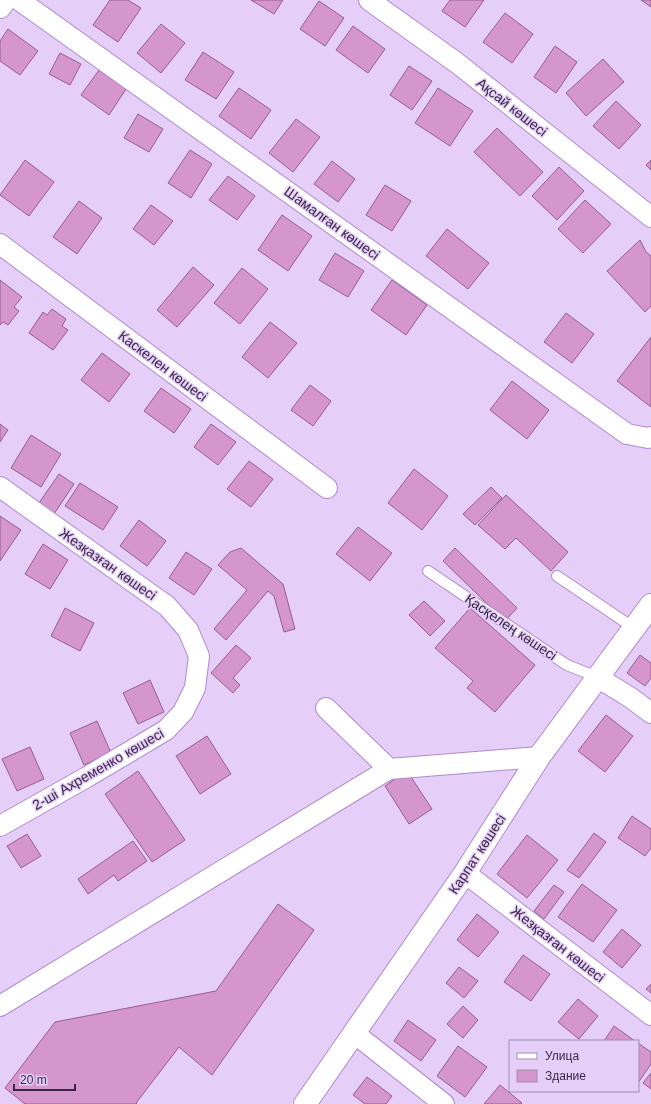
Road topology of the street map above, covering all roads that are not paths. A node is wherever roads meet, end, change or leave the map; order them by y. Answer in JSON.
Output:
{"nodes":[{"id":1,"x":5,"y":0,"type":"edge"},
{"id":2,"x":19,"y":0,"type":"edge"},
{"id":3,"x":370,"y":0,"type":"edge"},
{"id":4,"x":0,"y":7,"type":"edge"},
{"id":5,"x":651,"y":217,"type":"edge"},
{"id":6,"x":0,"y":244,"type":"edge"},
{"id":7,"x":650,"y":437,"type":"edge"},
{"id":8,"x":0,"y":487,"type":"edge"},
{"id":9,"x":327,"y":488,"type":"dead end"},
{"id":10,"x":428,"y":571,"type":"dead end"},
{"id":11,"x":557,"y":576,"type":"dead end"},
{"id":12,"x":651,"y":605,"type":"edge"},
{"id":13,"x":634,"y":628,"type":"junction"},
{"id":14,"x":199,"y":656,"type":"joint"},
{"id":15,"x":598,"y":677,"type":"junction"},
{"id":16,"x":326,"y":708,"type":"dead end"},
{"id":17,"x":651,"y":713,"type":"edge"},
{"id":18,"x":539,"y":757,"type":"junction"},
{"id":19,"x":389,"y":769,"type":"junction"},
{"id":20,"x":0,"y":826,"type":"edge"},
{"id":21,"x":465,"y":873,"type":"junction"},
{"id":22,"x":0,"y":1006,"type":"edge"},
{"id":23,"x":651,"y":1016,"type":"edge"},
{"id":24,"x":354,"y":1033,"type":"junction"},
{"id":25,"x":305,"y":1104,"type":"edge"},
{"id":26,"x":444,"y":1104,"type":"edge"}],
"edges":[{"from":1,"to":4,"type":"street"},
{"from":2,"to":7,"type":"street","name":"Шамалған көшесі"},
{"from":3,"to":5,"type":"street","name":"Ақсай көшесі"},
{"from":6,"to":9,"type":"street","name":"Каскелен көшесі"},
{"from":8,"to":14,"type":"street","name":"Жезқазған көшесі"},
{"from":10,"to":15,"type":"lane","name":"Қасқелең көшесі"},
{"from":11,"to":13,"type":"lane"},
{"from":12,"to":13,"type":"street","name":"Карпат көшесі"},
{"from":13,"to":15,"type":"street","name":"Карпат көшесі"},
{"from":14,"to":20,"type":"street","name":"2-ші Ахременко көшесі"},
{"from":15,"to":17,"type":"street"},
{"from":15,"to":18,"type":"street","name":"Карпат көшесі"},
{"from":16,"to":19,"type":"street"},
{"from":18,"to":19,"type":"street"},
{"from":18,"to":21,"type":"street","name":"Карпат көшесі"},
{"from":19,"to":22,"type":"street"},
{"from":21,"to":23,"type":"street","name":"Жезқазған көшесі"},
{"from":21,"to":24,"type":"street","name":"Карпат көшесі"},
{"from":24,"to":25,"type":"street","name":"Карпат көшесі"},
{"from":24,"to":26,"type":"street"}]}
